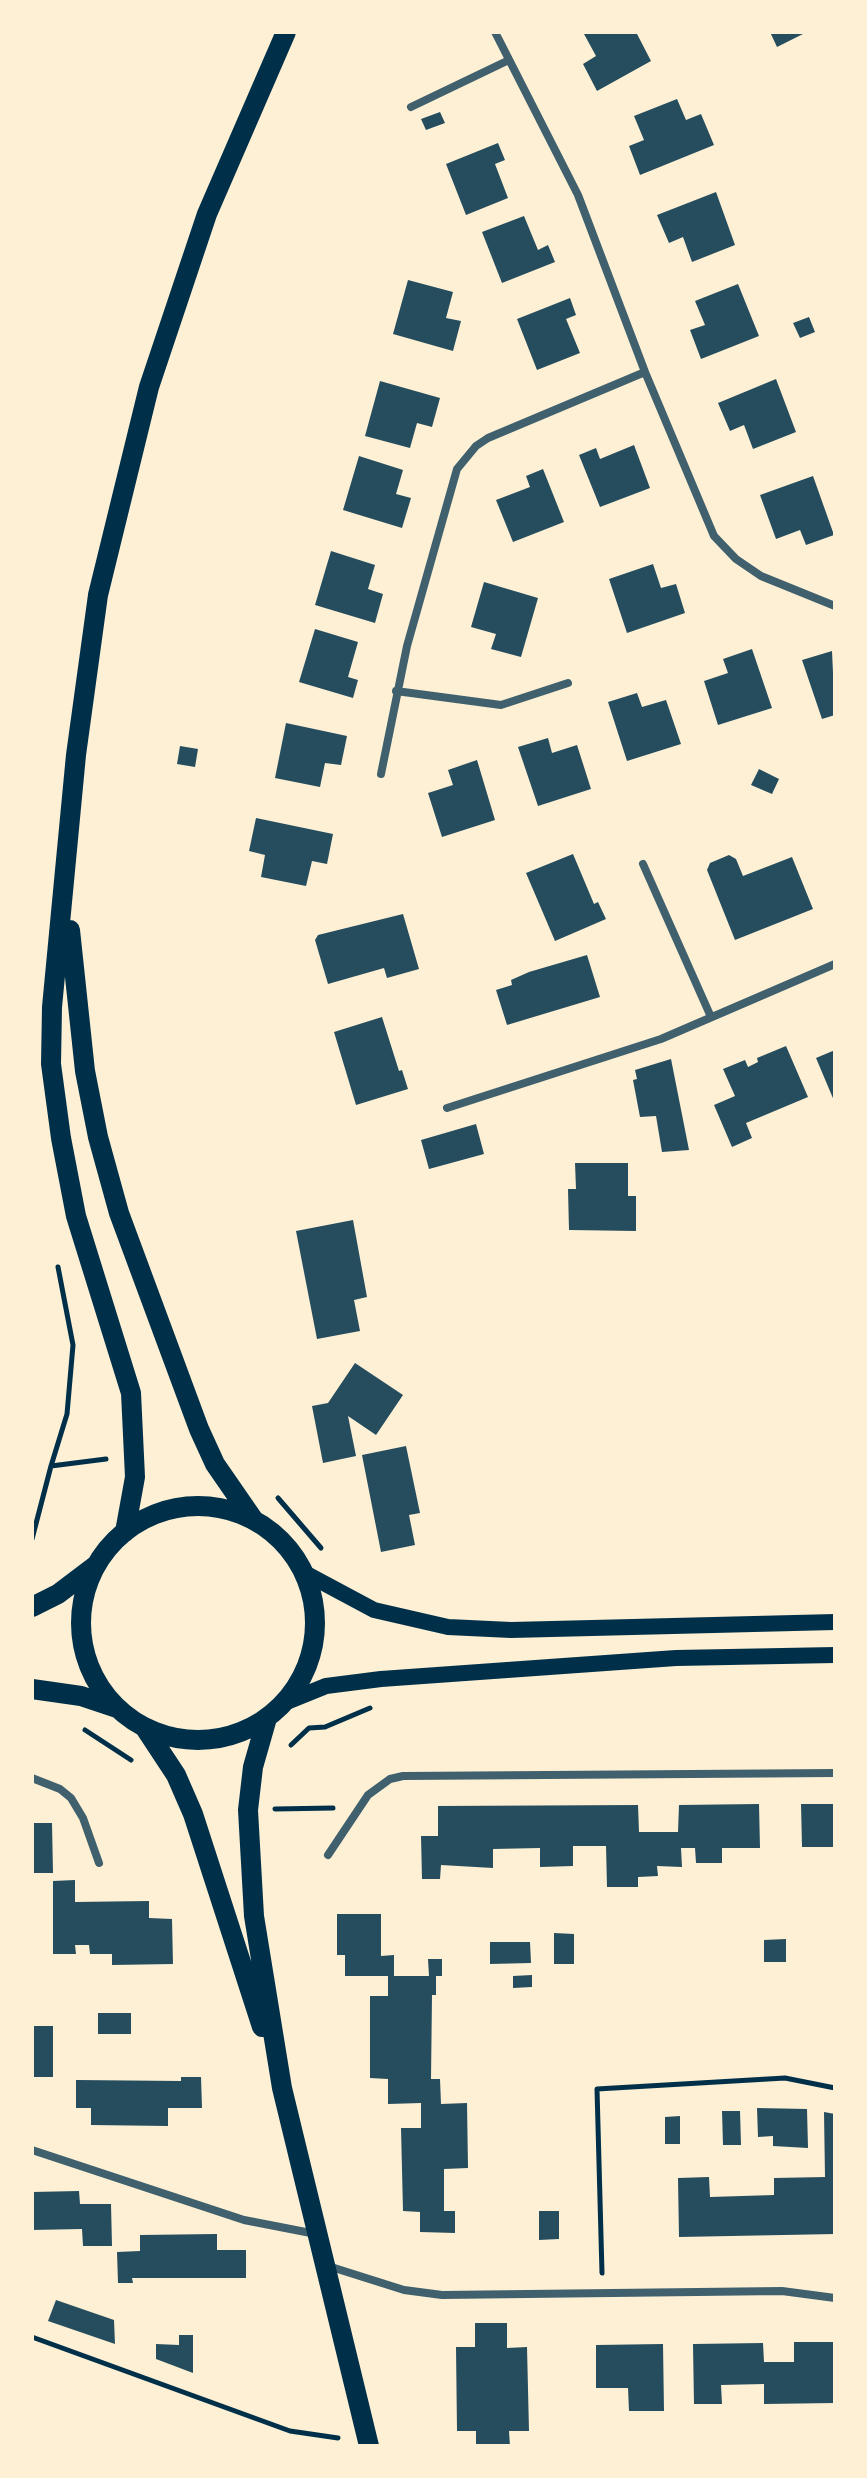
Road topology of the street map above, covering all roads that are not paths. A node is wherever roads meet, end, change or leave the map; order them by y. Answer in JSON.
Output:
{"nodes":[{"id":1,"x":286,"y":32,"type":"edge"},
{"id":2,"x":495,"y":32,"type":"edge"},
{"id":3,"x":509,"y":60,"type":"junction"},
{"id":4,"x":411,"y":107,"type":"dead end"},
{"id":5,"x":645,"y":372,"type":"junction"},
{"id":6,"x":835,"y":606,"type":"edge"},
{"id":7,"x":568,"y":683,"type":"dead end"},
{"id":8,"x":396,"y":691,"type":"junction"},
{"id":9,"x":381,"y":774,"type":"dead end"},
{"id":10,"x":643,"y":864,"type":"dead end"},
{"id":11,"x":66,"y":885,"type":"junction"},
{"id":12,"x":835,"y":964,"type":"edge"},
{"id":13,"x":711,"y":1017,"type":"junction"},
{"id":14,"x":447,"y":1108,"type":"dead end"},
{"id":15,"x":256,"y":1522,"type":"junction"},
{"id":16,"x":125,"y":1532,"type":"junction"},
{"id":17,"x":98,"y":1563,"type":"junction"},
{"id":18,"x":303,"y":1572,"type":"junction"},
{"id":19,"x":32,"y":1607,"type":"edge"},
{"id":20,"x":835,"y":1622,"type":"edge"},
{"id":21,"x":835,"y":1655,"type":"edge"},
{"id":22,"x":32,"y":1689,"type":"edge"},
{"id":23,"x":284,"y":1703,"type":"junction"},
{"id":24,"x":117,"y":1708,"type":"junction"},
{"id":25,"x":267,"y":1718,"type":"junction"},
{"id":26,"x":145,"y":1728,"type":"junction"},
{"id":27,"x":835,"y":1773,"type":"edge"},
{"id":28,"x":32,"y":1778,"type":"edge"},
{"id":29,"x":328,"y":1855,"type":"dead end"},
{"id":30,"x":99,"y":1863,"type":"dead end"},
{"id":31,"x":282,"y":2088,"type":"junction"},
{"id":32,"x":32,"y":2150,"type":"edge"},
{"id":33,"x":317,"y":2234,"type":"junction"},
{"id":34,"x":325,"y":2265,"type":"junction"},
{"id":35,"x":835,"y":2298,"type":"edge"},
{"id":36,"x":368,"y":2441,"type":"edge"}],
"edges":[{"from":1,"to":11,"type":"main road"},
{"from":2,"to":3,"type":"street"},
{"from":3,"to":4,"type":"street"},
{"from":3,"to":5,"type":"street"},
{"from":5,"to":6,"type":"street"},
{"from":5,"to":8,"type":"street"},
{"from":7,"to":8,"type":"street"},
{"from":8,"to":9,"type":"street"},
{"from":10,"to":13,"type":"street"},
{"from":11,"to":15,"type":"main road"},
{"from":11,"to":16,"type":"main road"},
{"from":12,"to":13,"type":"street"},
{"from":13,"to":14,"type":"street"},
{"from":15,"to":16,"type":"main road"},
{"from":15,"to":18,"type":"main road"},
{"from":16,"to":17,"type":"main road"},
{"from":17,"to":19,"type":"main road"},
{"from":17,"to":24,"type":"main road"},
{"from":18,"to":20,"type":"main road"},
{"from":18,"to":23,"type":"main road"},
{"from":21,"to":23,"type":"main road"},
{"from":22,"to":24,"type":"main road"},
{"from":23,"to":25,"type":"main road"},
{"from":24,"to":26,"type":"main road"},
{"from":25,"to":26,"type":"main road"},
{"from":25,"to":31,"type":"main road"},
{"from":26,"to":31,"type":"main road"},
{"from":27,"to":29,"type":"street"},
{"from":28,"to":30,"type":"street"},
{"from":31,"to":33,"type":"main road"},
{"from":32,"to":33,"type":"street"},
{"from":33,"to":34,"type":"main road"},
{"from":34,"to":35,"type":"street"},
{"from":34,"to":36,"type":"main road"}]}
